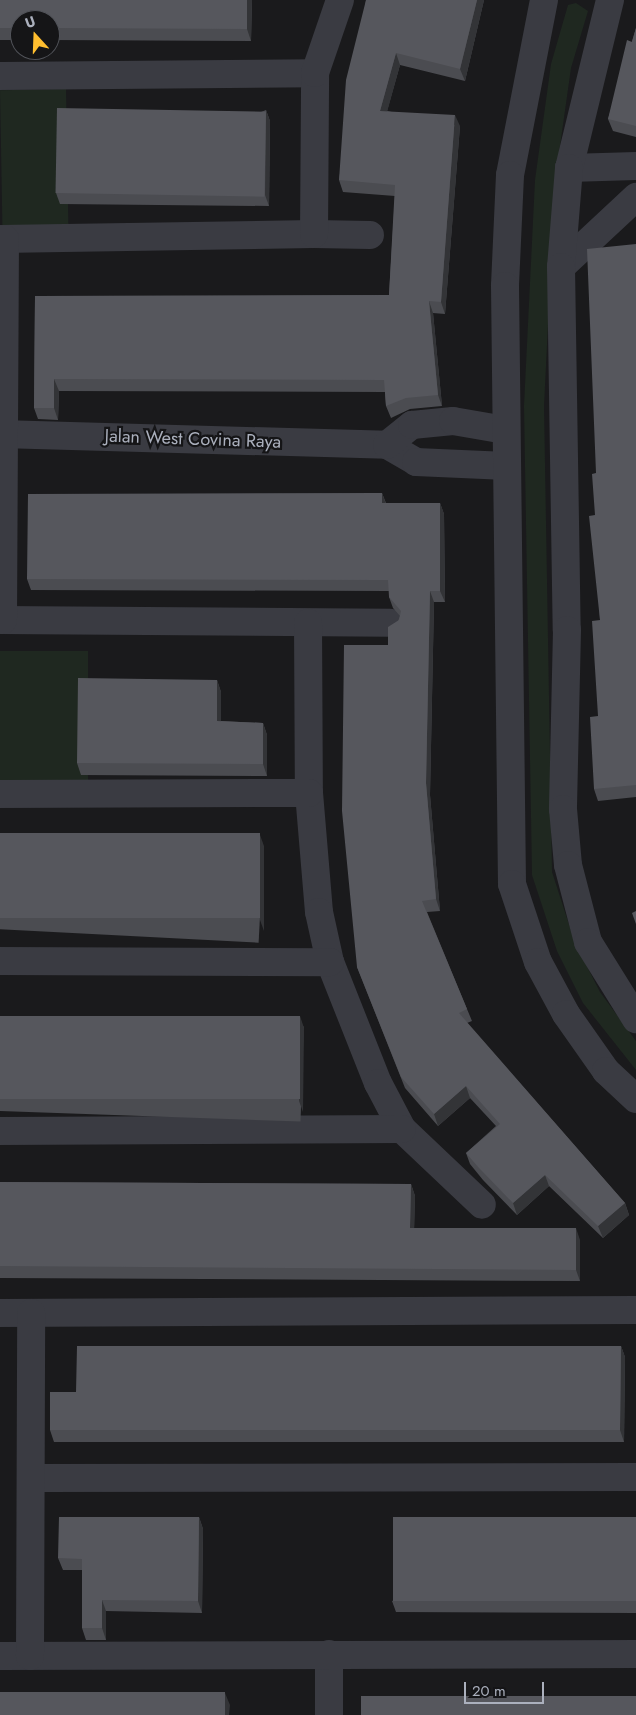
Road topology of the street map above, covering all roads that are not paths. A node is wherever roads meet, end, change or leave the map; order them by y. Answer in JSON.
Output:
{"nodes":[{"id":1,"x":340,"y":0,"type":"edge"},
{"id":2,"x":544,"y":0,"type":"edge"},
{"id":3,"x":610,"y":0,"type":"edge"},
{"id":4,"x":315,"y":72,"type":"junction"},
{"id":5,"x":0,"y":76,"type":"edge"},
{"id":6,"x":636,"y":166,"type":"edge"},
{"id":7,"x":569,"y":168,"type":"junction"},
{"id":8,"x":636,"y":197,"type":"edge"},
{"id":9,"x":314,"y":234,"type":"junction"},
{"id":10,"x":370,"y":235,"type":"dead end"},
{"id":11,"x":3,"y":239,"type":"edge"},
{"id":12,"x":561,"y":267,"type":"junction"},
{"id":13,"x":505,"y":430,"type":"junction"},
{"id":14,"x":2,"y":434,"type":"edge"},
{"id":15,"x":387,"y":445,"type":"junction"},
{"id":16,"x":507,"y":466,"type":"junction"},
{"id":17,"x":1,"y":620,"type":"edge"},
{"id":18,"x":308,"y":623,"type":"junction"},
{"id":19,"x":390,"y":624,"type":"edge"},
{"id":20,"x":309,"y":793,"type":"junction"},
{"id":21,"x":0,"y":794,"type":"edge"},
{"id":22,"x":0,"y":961,"type":"edge"},
{"id":23,"x":330,"y":962,"type":"junction"},
{"id":24,"x":636,"y":1019,"type":"edge"},
{"id":25,"x":636,"y":1099,"type":"edge"},
{"id":26,"x":402,"y":1129,"type":"junction"},
{"id":27,"x":0,"y":1131,"type":"edge"},
{"id":28,"x":482,"y":1206,"type":"dead end"},
{"id":29,"x":636,"y":1310,"type":"edge"},
{"id":30,"x":0,"y":1313,"type":"edge"},
{"id":31,"x":31,"y":1313,"type":"junction"},
{"id":32,"x":636,"y":1477,"type":"edge"},
{"id":33,"x":31,"y":1478,"type":"junction"},
{"id":34,"x":329,"y":1654,"type":"junction"},
{"id":35,"x":636,"y":1654,"type":"edge"},
{"id":36,"x":0,"y":1656,"type":"edge"},
{"id":37,"x":30,"y":1656,"type":"junction"},
{"id":38,"x":330,"y":1715,"type":"edge"}],
"edges":[{"from":1,"to":4,"type":"street"},
{"from":2,"to":13,"type":"street"},
{"from":3,"to":7,"type":"street"},
{"from":4,"to":5,"type":"street"},
{"from":4,"to":9,"type":"street"},
{"from":6,"to":7,"type":"street"},
{"from":7,"to":12,"type":"street"},
{"from":8,"to":12,"type":"street"},
{"from":9,"to":10,"type":"street"},
{"from":9,"to":11,"type":"street"},
{"from":11,"to":14,"type":"street"},
{"from":12,"to":24,"type":"street"},
{"from":13,"to":15,"type":"street"},
{"from":13,"to":16,"type":"street"},
{"from":14,"to":15,"type":"street","name":"Jalan West Covina Raya"},
{"from":14,"to":17,"type":"street"},
{"from":15,"to":16,"type":"street","name":"Jalan West Covina Raya"},
{"from":16,"to":25,"type":"street"},
{"from":17,"to":18,"type":"street"},
{"from":18,"to":19,"type":"street"},
{"from":18,"to":20,"type":"street"},
{"from":20,"to":21,"type":"street"},
{"from":20,"to":23,"type":"street"},
{"from":22,"to":23,"type":"street"},
{"from":23,"to":26,"type":"street"},
{"from":26,"to":27,"type":"street"},
{"from":26,"to":28,"type":"street"},
{"from":29,"to":31,"type":"street"},
{"from":30,"to":31,"type":"street"},
{"from":31,"to":33,"type":"street"},
{"from":32,"to":33,"type":"street"},
{"from":33,"to":37,"type":"street"},
{"from":34,"to":35,"type":"street"},
{"from":34,"to":37,"type":"street"},
{"from":34,"to":38,"type":"street"},
{"from":36,"to":37,"type":"street"}]}
